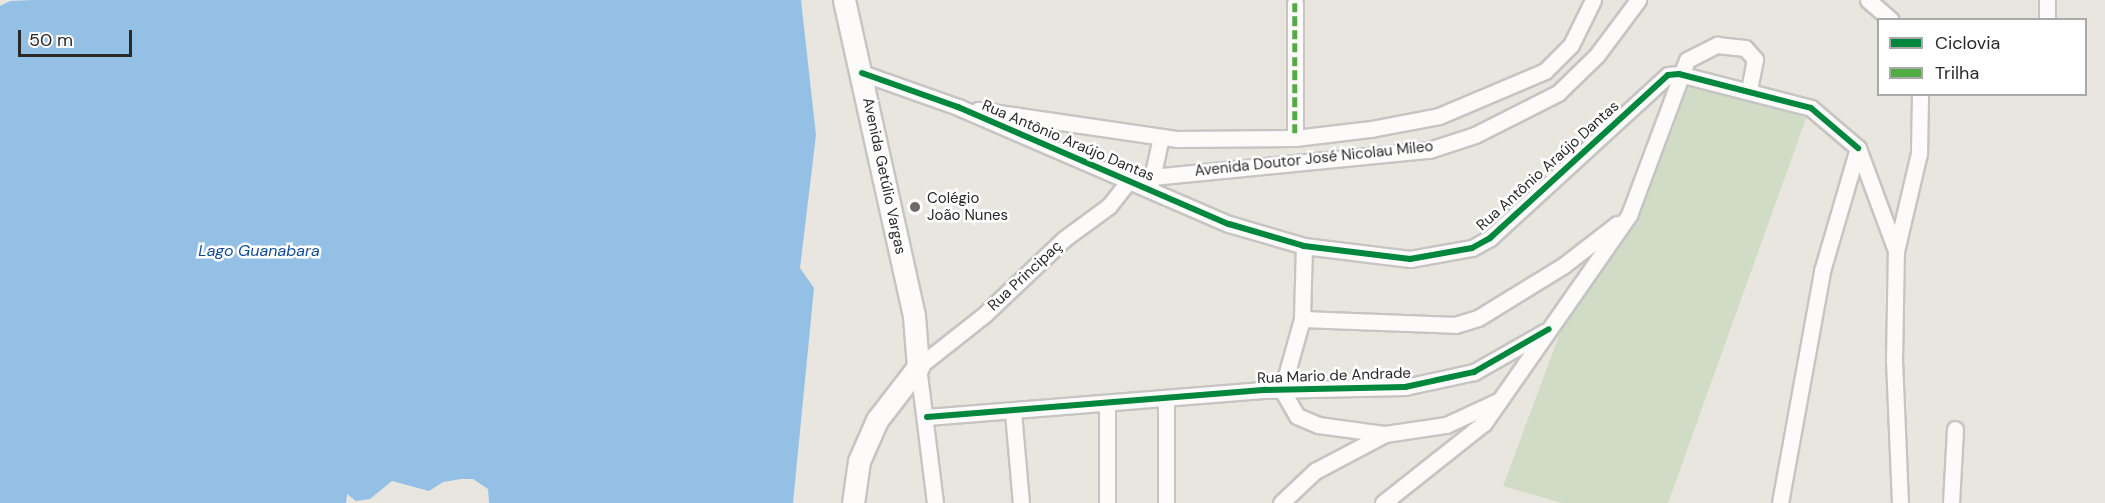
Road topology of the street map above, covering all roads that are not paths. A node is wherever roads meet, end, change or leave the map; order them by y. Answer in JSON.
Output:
{"nodes":[{"id":1,"x":844,"y":0,"type":"edge"},
{"id":2,"x":1593,"y":0,"type":"edge"},
{"id":3,"x":1638,"y":0,"type":"edge"},
{"id":4,"x":1868,"y":0,"type":"edge"},
{"id":5,"x":2047,"y":0,"type":"edge"},
{"id":6,"x":1295,"y":3,"type":"dead end"},
{"id":7,"x":1889,"y":18,"type":"edge"},
{"id":8,"x":2047,"y":18,"type":"edge"},
{"id":9,"x":862,"y":73,"type":"junction"},
{"id":10,"x":1679,"y":74,"type":"junction"},
{"id":11,"x":1749,"y":90,"type":"junction"},
{"id":12,"x":1920,"y":96,"type":"edge"},
{"id":13,"x":958,"y":106,"type":"junction"},
{"id":14,"x":1161,"y":137,"type":"junction"},
{"id":15,"x":1295,"y":138,"type":"junction"},
{"id":16,"x":1858,"y":148,"type":"junction"},
{"id":17,"x":1128,"y":182,"type":"junction"},
{"id":18,"x":1151,"y":183,"type":"junction"},
{"id":19,"x":1629,"y":215,"type":"junction"},
{"id":20,"x":1304,"y":246,"type":"junction"},
{"id":21,"x":1896,"y":252,"type":"junction"},
{"id":22,"x":914,"y":316,"type":"junction"},
{"id":23,"x":1302,"y":319,"type":"junction"},
{"id":24,"x":1549,"y":328,"type":"junction"},
{"id":25,"x":918,"y":367,"type":"junction"},
{"id":26,"x":1282,"y":390,"type":"junction"},
{"id":27,"x":1166,"y":400,"type":"junction"},
{"id":28,"x":1501,"y":400,"type":"junction"},
{"id":29,"x":1107,"y":404,"type":"junction"},
{"id":30,"x":1013,"y":412,"type":"junction"},
{"id":31,"x":927,"y":417,"type":"junction"},
{"id":32,"x":877,"y":420,"type":"junction"},
{"id":33,"x":1955,"y":429,"type":"dead end"},
{"id":34,"x":1385,"y":434,"type":"junction"},
{"id":35,"x":853,"y":503,"type":"edge"},
{"id":36,"x":935,"y":503,"type":"edge"},
{"id":37,"x":1021,"y":503,"type":"edge"},
{"id":38,"x":1107,"y":503,"type":"edge"},
{"id":39,"x":1166,"y":503,"type":"edge"},
{"id":40,"x":1281,"y":503,"type":"edge"},
{"id":41,"x":1383,"y":503,"type":"edge"},
{"id":42,"x":1780,"y":503,"type":"edge"},
{"id":43,"x":1900,"y":503,"type":"edge"},
{"id":44,"x":1951,"y":503,"type":"edge"}],
"edges":[{"from":1,"to":9,"type":"main road","name":"Avenida Getúlio Vargas"},
{"from":2,"to":15,"type":"street"},
{"from":3,"to":18,"type":"street","name":"Avenida Doutor José Nicolau Mileo"},
{"from":4,"to":7,"type":"street"},
{"from":5,"to":8,"type":"street"},
{"from":6,"to":15,"type":"street"},
{"from":9,"to":13,"type":"street","name":"Rua Antônio Araújo Dantas"},
{"from":9,"to":22,"type":"main road","name":"Avenida Getúlio Vargas"},
{"from":10,"to":11,"type":"street"},
{"from":10,"to":11,"type":"street","name":"Rua Antônio Araújo Dantas"},
{"from":10,"to":19,"type":"street"},
{"from":10,"to":20,"type":"street","name":"Rua Antônio Araújo Dantas"},
{"from":11,"to":16,"type":"street"},
{"from":12,"to":21,"type":"street"},
{"from":13,"to":14,"type":"street"},
{"from":13,"to":17,"type":"street","name":"Rua Antônio Araújo Dantas"},
{"from":14,"to":15,"type":"street"},
{"from":14,"to":18,"type":"street"},
{"from":16,"to":21,"type":"street"},
{"from":16,"to":42,"type":"street"},
{"from":17,"to":18,"type":"street","name":"Rua Antônio Araújo Dantas"},
{"from":17,"to":25,"type":"street","name":"Rua Principaç"},
{"from":18,"to":20,"type":"street","name":"Rua Antônio Araújo Dantas"},
{"from":19,"to":23,"type":"street"},
{"from":19,"to":24,"type":"street"},
{"from":20,"to":23,"type":"street"},
{"from":21,"to":43,"type":"street"},
{"from":22,"to":25,"type":"main road","name":"Avenida Getúlio Vargas"},
{"from":22,"to":32,"type":"main road","name":"Avenida Getúlio Vargas"},
{"from":23,"to":26,"type":"street"},
{"from":24,"to":26,"type":"street","name":"Rua Mario de Andrade"},
{"from":24,"to":28,"type":"street"},
{"from":25,"to":31,"type":"street"},
{"from":25,"to":32,"type":"main road","name":"Avenida Getúlio Vargas"},
{"from":26,"to":27,"type":"street","name":"Rua Mario de Andrade"},
{"from":26,"to":34,"type":"street"},
{"from":27,"to":29,"type":"street","name":"Rua Mario de Andrade"},
{"from":27,"to":39,"type":"street"},
{"from":28,"to":34,"type":"street"},
{"from":28,"to":41,"type":"street"},
{"from":29,"to":30,"type":"street","name":"Rua Mario de Andrade"},
{"from":29,"to":38,"type":"street"},
{"from":30,"to":31,"type":"street","name":"Rua Mario de Andrade"},
{"from":30,"to":37,"type":"street"},
{"from":31,"to":36,"type":"street"},
{"from":32,"to":35,"type":"main road","name":"Avenida Getúlio Vargas"},
{"from":33,"to":44,"type":"street"},
{"from":34,"to":40,"type":"street"}]}
